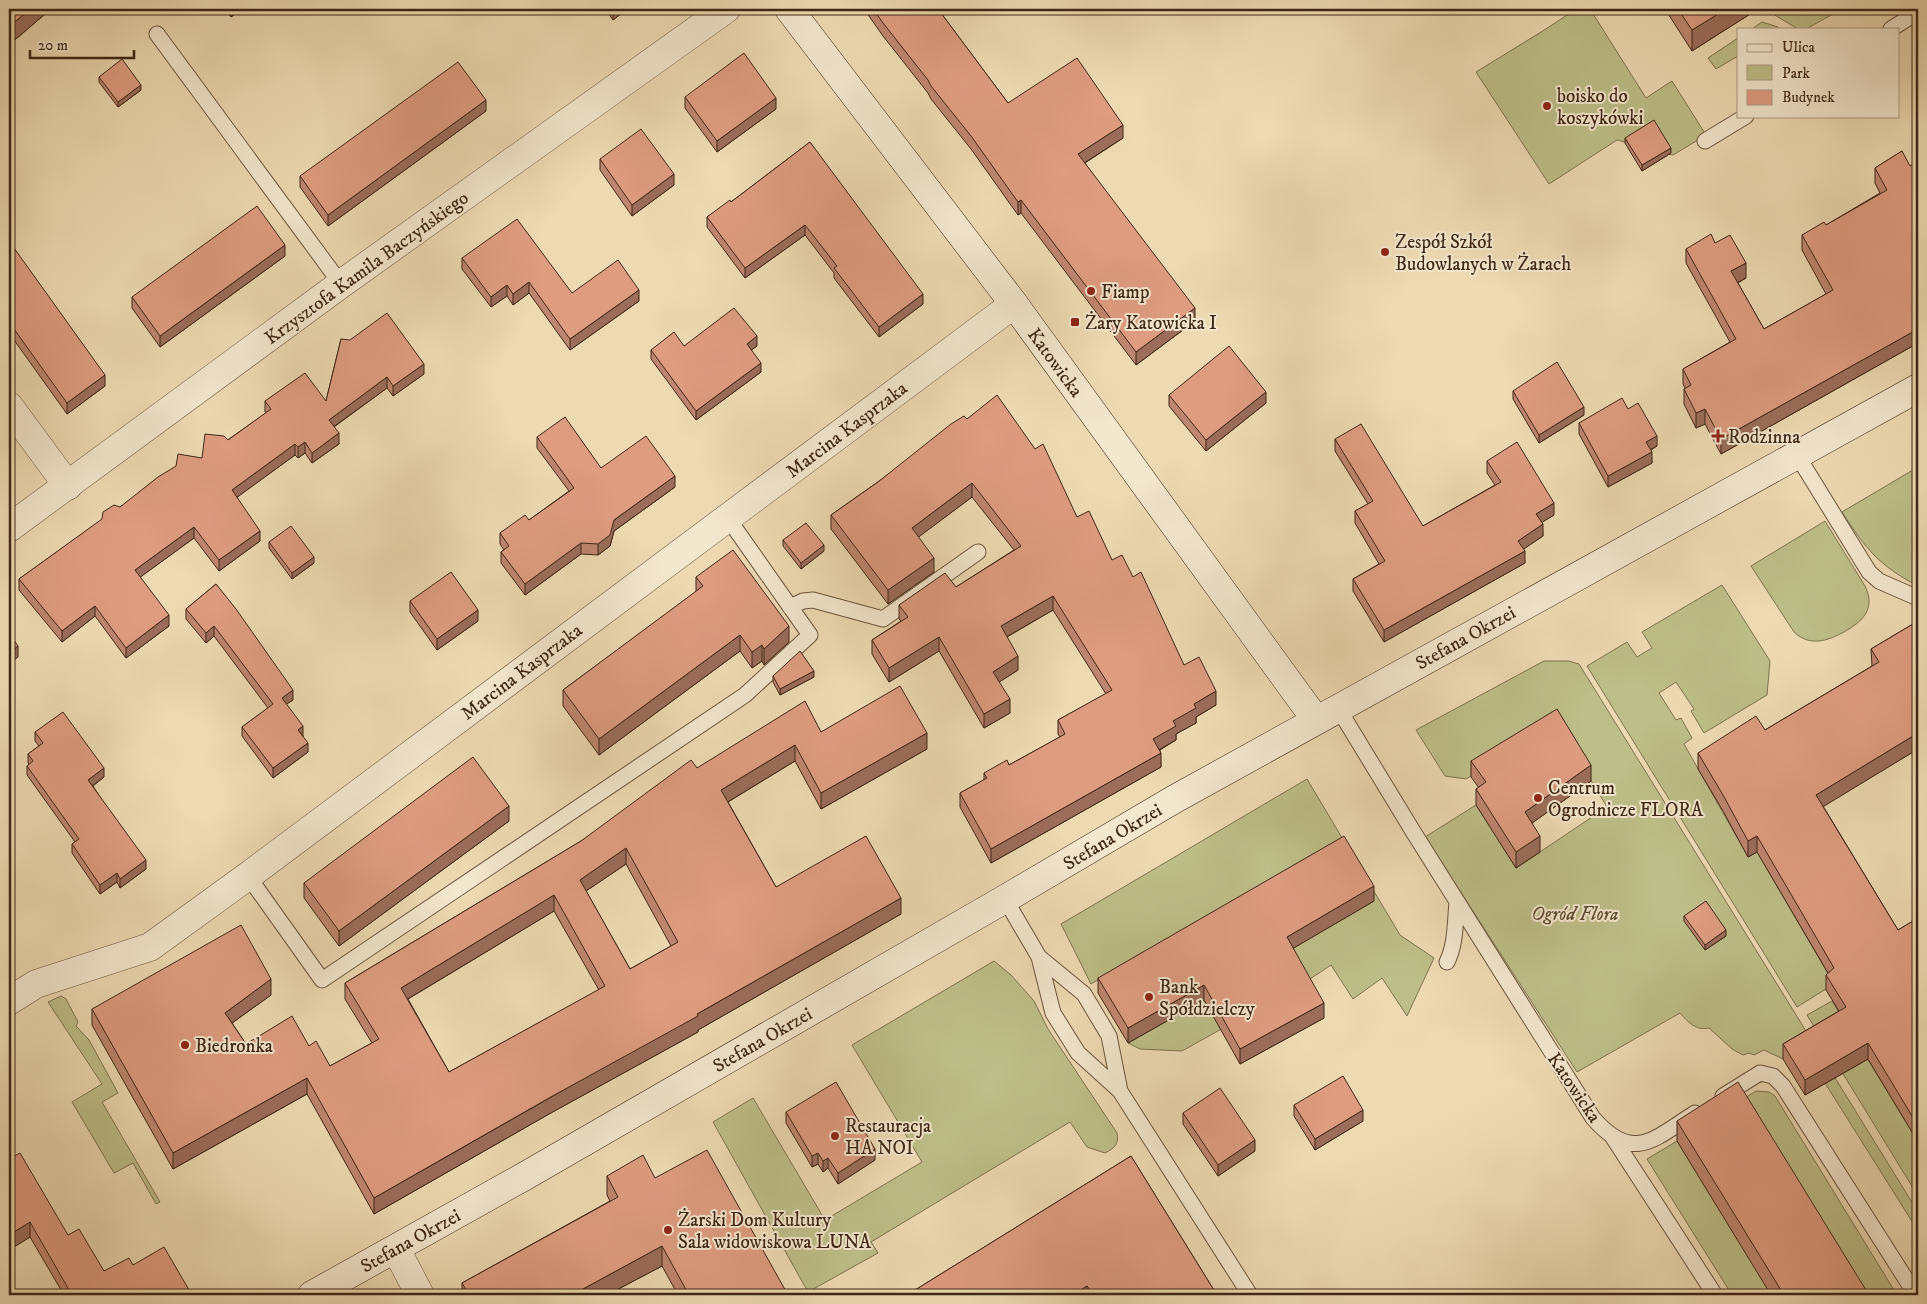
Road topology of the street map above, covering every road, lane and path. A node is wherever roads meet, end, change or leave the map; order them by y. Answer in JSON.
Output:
{"nodes":[{"id":1,"x":726,"y":9,"type":"edge"},
{"id":2,"x":788,"y":9,"type":"edge"},
{"id":3,"x":1918,"y":12,"type":"edge"},
{"id":4,"x":1893,"y":28,"type":"edge"},
{"id":5,"x":157,"y":34,"type":"dead end"},
{"id":6,"x":1743,"y":118,"type":"edge"},
{"id":7,"x":1704,"y":141,"type":"dead end"},
{"id":8,"x":341,"y":284,"type":"junction"},
{"id":9,"x":1014,"y":304,"type":"junction"},
{"id":10,"x":1918,"y":388,"type":"edge"},
{"id":11,"x":9,"y":406,"type":"edge"},
{"id":12,"x":1797,"y":455,"type":"junction"},
{"id":13,"x":68,"y":486,"type":"junction"},
{"id":14,"x":727,"y":517,"type":"junction"},
{"id":15,"x":9,"y":528,"type":"edge"},
{"id":16,"x":978,"y":552,"type":"dead end"},
{"id":17,"x":1918,"y":598,"type":"edge"},
{"id":18,"x":790,"y":607,"type":"junction"},
{"id":19,"x":1327,"y":714,"type":"junction"},
{"id":20,"x":248,"y":876,"type":"junction"},
{"id":21,"x":1005,"y":899,"type":"junction"},
{"id":22,"x":1457,"y":902,"type":"junction"},
{"id":23,"x":1039,"y":957,"type":"junction"},
{"id":24,"x":1447,"y":962,"type":"dead end"},
{"id":25,"x":9,"y":1001,"type":"edge"},
{"id":26,"x":1120,"y":1091,"type":"junction"},
{"id":27,"x":1611,"y":1134,"type":"junction"},
{"id":28,"x":396,"y":1249,"type":"junction"},
{"id":29,"x":312,"y":1295,"type":"edge"},
{"id":30,"x":420,"y":1295,"type":"edge"},
{"id":31,"x":1250,"y":1295,"type":"edge"},
{"id":32,"x":1715,"y":1295,"type":"edge"},
{"id":33,"x":1916,"y":1295,"type":"edge"}],
"edges":[{"from":1,"to":8,"type":"street","name":"Krzysztofa Kamila Baczyńskiego"},
{"from":2,"to":9,"type":"street","name":"Katowicka"},
{"from":3,"to":4,"type":"lane"},
{"from":5,"to":8,"type":"lane"},
{"from":6,"to":7,"type":"lane"},
{"from":8,"to":13,"type":"street","name":"Krzysztofa Kamila Baczyńskiego"},
{"from":9,"to":14,"type":"street","name":"Marcina Kasprzaka"},
{"from":9,"to":19,"type":"street","name":"Katowicka"},
{"from":10,"to":12,"type":"street","name":"Stefana Okrzei"},
{"from":11,"to":13,"type":"street"},
{"from":12,"to":17,"type":"lane"},
{"from":12,"to":19,"type":"street","name":"Stefana Okrzei"},
{"from":13,"to":15,"type":"street","name":"Krzysztofa Kamila Baczyńskiego"},
{"from":14,"to":18,"type":"lane"},
{"from":14,"to":20,"type":"street","name":"Marcina Kasprzaka"},
{"from":16,"to":18,"type":"lane"},
{"from":18,"to":20,"type":"lane"},
{"from":19,"to":21,"type":"street","name":"Stefana Okrzei"},
{"from":19,"to":22,"type":"lane","name":"Katowicka"},
{"from":20,"to":25,"type":"street","name":"Marcina Kasprzaka"},
{"from":21,"to":23,"type":"lane"},
{"from":21,"to":28,"type":"street","name":"Stefana Okrzei"},
{"from":22,"to":24,"type":"lane"},
{"from":22,"to":27,"type":"lane","name":"Katowicka"},
{"from":23,"to":26,"type":"lane"},
{"from":23,"to":26,"type":"lane"},
{"from":26,"to":31,"type":"lane"},
{"from":27,"to":32,"type":"lane"},
{"from":27,"to":33,"type":"lane","name":"Katowicka"},
{"from":28,"to":29,"type":"street","name":"Stefana Okrzei"},
{"from":28,"to":30,"type":"street"}]}
